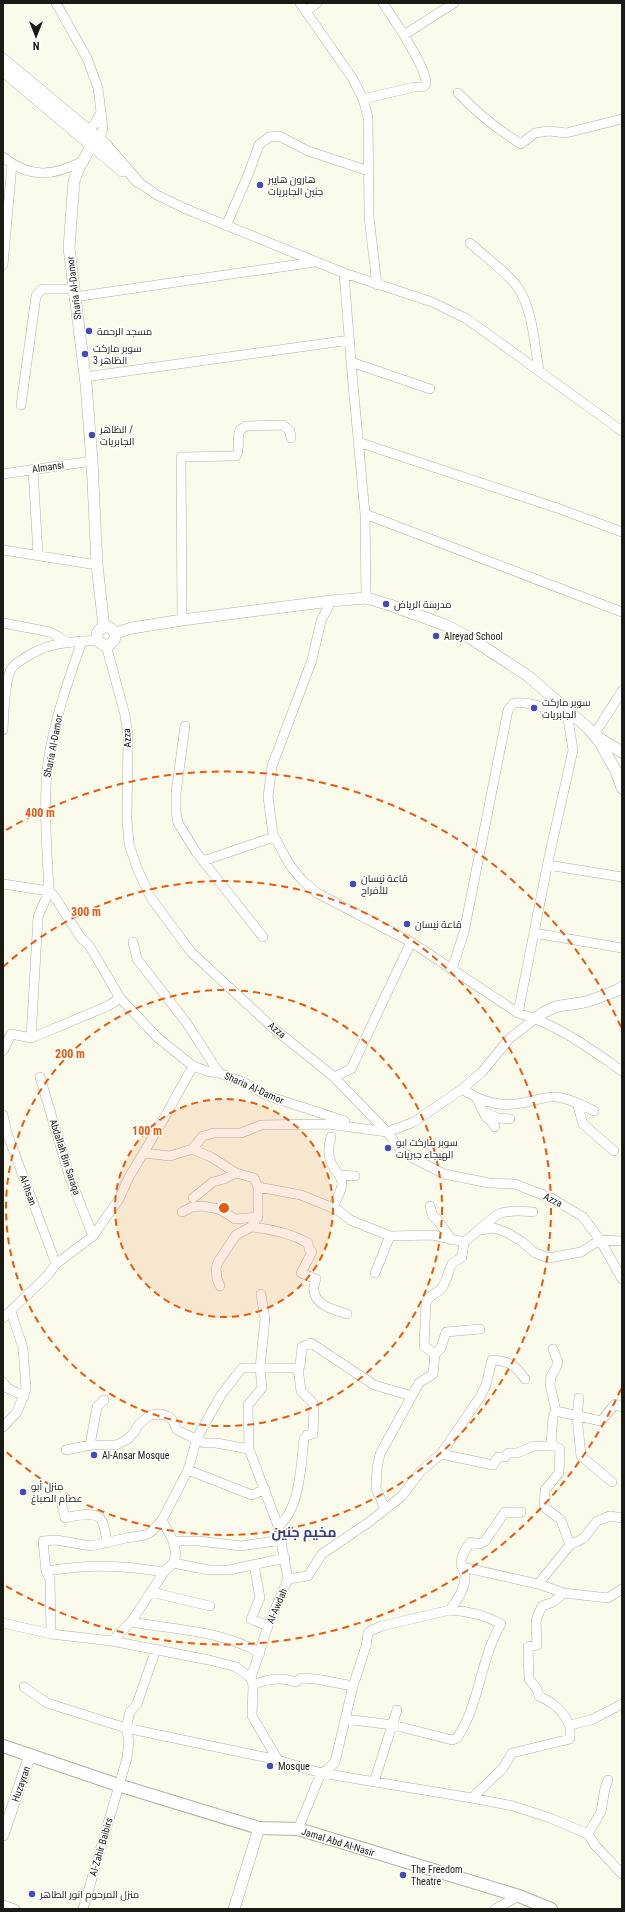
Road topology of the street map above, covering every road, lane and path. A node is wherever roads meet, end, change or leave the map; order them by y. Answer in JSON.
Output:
{"nodes":[{"id":1,"x":56,"y":3,"type":"edge"},
{"id":2,"x":317,"y":3,"type":"edge"},
{"id":3,"x":383,"y":3,"type":"edge"},
{"id":4,"x":454,"y":3,"type":"edge"},
{"id":5,"x":303,"y":7,"type":"edge"},
{"id":6,"x":404,"y":35,"type":"junction"},
{"id":7,"x":3,"y":59,"type":"edge"},
{"id":8,"x":3,"y":71,"type":"edge"},
{"id":9,"x":458,"y":93,"type":"dead end"},
{"id":10,"x":363,"y":99,"type":"junction"},
{"id":11,"x":100,"y":114,"type":"junction"},
{"id":12,"x":622,"y":119,"type":"edge"},
{"id":13,"x":90,"y":131,"type":"junction"},
{"id":14,"x":95,"y":142,"type":"junction"},
{"id":15,"x":3,"y":158,"type":"edge"},
{"id":16,"x":83,"y":161,"type":"junction"},
{"id":17,"x":12,"y":164,"type":"junction"},
{"id":18,"x":369,"y":171,"type":"junction"},
{"id":19,"x":138,"y":182,"type":"joint"},
{"id":20,"x":226,"y":226,"type":"junction"},
{"id":21,"x":470,"y":243,"type":"dead end"},
{"id":22,"x":315,"y":262,"type":"junction"},
{"id":23,"x":3,"y":264,"type":"edge"},
{"id":24,"x":344,"y":273,"type":"junction"},
{"id":25,"x":377,"y":285,"type":"junction"},
{"id":26,"x":74,"y":293,"type":"junction"},
{"id":27,"x":350,"y":340,"type":"junction"},
{"id":28,"x":351,"y":362,"type":"junction"},
{"id":29,"x":539,"y":370,"type":"junction"},
{"id":30,"x":85,"y":377,"type":"junction"},
{"id":31,"x":430,"y":389,"type":"dead end"},
{"id":32,"x":21,"y":405,"type":"dead end"},
{"id":33,"x":622,"y":431,"type":"edge"},
{"id":34,"x":291,"y":438,"type":"dead end"},
{"id":35,"x":358,"y":442,"type":"junction"},
{"id":36,"x":92,"y":461,"type":"junction"},
{"id":37,"x":33,"y":469,"type":"junction"},
{"id":38,"x":3,"y":474,"type":"edge"},
{"id":39,"x":365,"y":514,"type":"junction"},
{"id":40,"x":622,"y":532,"type":"edge"},
{"id":41,"x":3,"y":550,"type":"edge"},
{"id":42,"x":38,"y":555,"type":"junction"},
{"id":43,"x":97,"y":565,"type":"junction"},
{"id":44,"x":366,"y":598,"type":"junction"},
{"id":45,"x":331,"y":601,"type":"junction"},
{"id":46,"x":622,"y":612,"type":"edge"},
{"id":47,"x":182,"y":620,"type":"junction"},
{"id":48,"x":3,"y":623,"type":"edge"},
{"id":49,"x":104,"y":627,"type":"junction"},
{"id":50,"x":115,"y":633,"type":"junction"},
{"id":51,"x":82,"y":641,"type":"junction"},
{"id":52,"x":68,"y":642,"type":"junction"},
{"id":53,"x":102,"y":642,"type":"junction"},
{"id":54,"x":622,"y":691,"type":"edge"},
{"id":55,"x":567,"y":713,"type":"junction"},
{"id":56,"x":184,"y":726,"type":"dead end"},
{"id":57,"x":3,"y":730,"type":"edge"},
{"id":58,"x":594,"y":735,"type":"junction"},
{"id":59,"x":622,"y":752,"type":"edge"},
{"id":60,"x":618,"y":765,"type":"edge"},
{"id":61,"x":622,"y":788,"type":"edge"},
{"id":62,"x":274,"y":837,"type":"junction"},
{"id":63,"x":203,"y":861,"type":"junction"},
{"id":64,"x":548,"y":865,"type":"junction"},
{"id":65,"x":622,"y":877,"type":"edge"},
{"id":66,"x":3,"y":884,"type":"edge"},
{"id":67,"x":49,"y":891,"type":"junction"},
{"id":68,"x":534,"y":933,"type":"junction"},
{"id":69,"x":263,"y":937,"type":"dead end"},
{"id":70,"x":133,"y":942,"type":"dead end"},
{"id":71,"x":411,"y":942,"type":"junction"},
{"id":72,"x":622,"y":948,"type":"edge"},
{"id":73,"x":452,"y":969,"type":"junction"},
{"id":74,"x":622,"y":987,"type":"edge"},
{"id":75,"x":120,"y":998,"type":"junction"},
{"id":76,"x":518,"y":1013,"type":"junction"},
{"id":77,"x":536,"y":1018,"type":"junction"},
{"id":78,"x":32,"y":1038,"type":"junction"},
{"id":79,"x":3,"y":1051,"type":"edge"},
{"id":80,"x":193,"y":1066,"type":"junction"},
{"id":81,"x":622,"y":1071,"type":"edge"},
{"id":82,"x":219,"y":1073,"type":"junction"},
{"id":83,"x":40,"y":1077,"type":"dead end"},
{"id":84,"x":334,"y":1077,"type":"junction"},
{"id":85,"x":462,"y":1090,"type":"junction"},
{"id":86,"x":477,"y":1099,"type":"junction"},
{"id":87,"x":577,"y":1103,"type":"junction"},
{"id":88,"x":594,"y":1110,"type":"dead end"},
{"id":89,"x":483,"y":1112,"type":"junction"},
{"id":90,"x":3,"y":1115,"type":"edge"},
{"id":91,"x":510,"y":1119,"type":"dead end"},
{"id":92,"x":495,"y":1127,"type":"dead end"},
{"id":93,"x":387,"y":1132,"type":"junction"},
{"id":94,"x":331,"y":1136,"type":"dead end"},
{"id":95,"x":192,"y":1149,"type":"junction"},
{"id":96,"x":614,"y":1151,"type":"dead end"},
{"id":97,"x":143,"y":1153,"type":"junction"},
{"id":98,"x":236,"y":1173,"type":"junction"},
{"id":99,"x":340,"y":1175,"type":"junction"},
{"id":100,"x":355,"y":1176,"type":"dead end"},
{"id":101,"x":258,"y":1187,"type":"junction"},
{"id":102,"x":193,"y":1198,"type":"dead end"},
{"id":103,"x":430,"y":1206,"type":"dead end"},
{"id":104,"x":332,"y":1208,"type":"junction"},
{"id":105,"x":182,"y":1212,"type":"dead end"},
{"id":106,"x":533,"y":1212,"type":"dead end"},
{"id":107,"x":258,"y":1216,"type":"junction"},
{"id":108,"x":251,"y":1227,"type":"junction"},
{"id":109,"x":480,"y":1230,"type":"junction"},
{"id":110,"x":93,"y":1236,"type":"junction"},
{"id":111,"x":390,"y":1236,"type":"junction"},
{"id":112,"x":452,"y":1240,"type":"junction"},
{"id":113,"x":600,"y":1240,"type":"junction"},
{"id":114,"x":622,"y":1241,"type":"edge"},
{"id":115,"x":464,"y":1242,"type":"junction"},
{"id":116,"x":56,"y":1264,"type":"junction"},
{"id":117,"x":375,"y":1273,"type":"dead end"},
{"id":118,"x":622,"y":1279,"type":"edge"},
{"id":119,"x":220,"y":1286,"type":"dead end"},
{"id":120,"x":261,"y":1294,"type":"dead end"},
{"id":121,"x":11,"y":1312,"type":"junction"},
{"id":122,"x":346,"y":1314,"type":"dead end"},
{"id":123,"x":3,"y":1318,"type":"edge"},
{"id":124,"x":480,"y":1329,"type":"dead end"},
{"id":125,"x":552,"y":1349,"type":"dead end"},
{"id":126,"x":435,"y":1354,"type":"junction"},
{"id":127,"x":260,"y":1368,"type":"junction"},
{"id":128,"x":298,"y":1368,"type":"junction"},
{"id":129,"x":525,"y":1379,"type":"dead end"},
{"id":130,"x":3,"y":1382,"type":"edge"},
{"id":131,"x":24,"y":1396,"type":"junction"},
{"id":132,"x":412,"y":1396,"type":"junction"},
{"id":133,"x":579,"y":1398,"type":"dead end"},
{"id":134,"x":104,"y":1400,"type":"dead end"},
{"id":135,"x":622,"y":1407,"type":"edge"},
{"id":136,"x":556,"y":1411,"type":"junction"},
{"id":137,"x":577,"y":1416,"type":"junction"},
{"id":138,"x":3,"y":1427,"type":"edge"},
{"id":139,"x":197,"y":1438,"type":"junction"},
{"id":140,"x":90,"y":1445,"type":"junction"},
{"id":141,"x":553,"y":1446,"type":"junction"},
{"id":142,"x":249,"y":1449,"type":"junction"},
{"id":143,"x":66,"y":1450,"type":"dead end"},
{"id":144,"x":441,"y":1454,"type":"junction"},
{"id":145,"x":188,"y":1470,"type":"junction"},
{"id":146,"x":612,"y":1482,"type":"dead end"},
{"id":147,"x":265,"y":1489,"type":"junction"},
{"id":148,"x":62,"y":1505,"type":"dead end"},
{"id":149,"x":385,"y":1509,"type":"junction"},
{"id":150,"x":521,"y":1512,"type":"dead end"},
{"id":151,"x":622,"y":1518,"type":"edge"},
{"id":152,"x":162,"y":1520,"type":"junction"},
{"id":153,"x":278,"y":1526,"type":"junction"},
{"id":154,"x":282,"y":1540,"type":"junction"},
{"id":155,"x":174,"y":1541,"type":"junction"},
{"id":156,"x":107,"y":1543,"type":"junction"},
{"id":157,"x":570,"y":1545,"type":"junction"},
{"id":158,"x":285,"y":1558,"type":"junction"},
{"id":159,"x":173,"y":1563,"type":"junction"},
{"id":160,"x":254,"y":1565,"type":"junction"},
{"id":161,"x":462,"y":1567,"type":"junction"},
{"id":162,"x":46,"y":1571,"type":"junction"},
{"id":163,"x":164,"y":1572,"type":"junction"},
{"id":164,"x":288,"y":1578,"type":"junction"},
{"id":165,"x":538,"y":1584,"type":"junction"},
{"id":166,"x":622,"y":1590,"type":"edge"},
{"id":167,"x":151,"y":1592,"type":"junction"},
{"id":168,"x":564,"y":1593,"type":"junction"},
{"id":169,"x":210,"y":1606,"type":"dead end"},
{"id":170,"x":450,"y":1610,"type":"junction"},
{"id":171,"x":131,"y":1622,"type":"junction"},
{"id":172,"x":3,"y":1623,"type":"edge"},
{"id":173,"x":268,"y":1626,"type":"junction"},
{"id":174,"x":52,"y":1634,"type":"junction"},
{"id":175,"x":112,"y":1642,"type":"junction"},
{"id":176,"x":156,"y":1649,"type":"junction"},
{"id":177,"x":260,"y":1653,"type":"junction"},
{"id":178,"x":252,"y":1681,"type":"junction"},
{"id":179,"x":353,"y":1686,"type":"junction"},
{"id":180,"x":24,"y":1687,"type":"dead end"},
{"id":181,"x":622,"y":1704,"type":"edge"},
{"id":182,"x":397,"y":1710,"type":"dead end"},
{"id":183,"x":345,"y":1718,"type":"junction"},
{"id":184,"x":393,"y":1725,"type":"junction"},
{"id":185,"x":570,"y":1726,"type":"junction"},
{"id":186,"x":126,"y":1728,"type":"junction"},
{"id":187,"x":3,"y":1746,"type":"edge"},
{"id":188,"x":30,"y":1755,"type":"junction"},
{"id":189,"x":278,"y":1760,"type":"junction"},
{"id":190,"x":321,"y":1773,"type":"junction"},
{"id":191,"x":608,"y":1780,"type":"dead end"},
{"id":192,"x":374,"y":1782,"type":"junction"},
{"id":193,"x":118,"y":1785,"type":"junction"},
{"id":194,"x":472,"y":1798,"type":"junction"},
{"id":195,"x":259,"y":1828,"type":"junction"},
{"id":196,"x":298,"y":1829,"type":"junction"},
{"id":197,"x":588,"y":1834,"type":"junction"},
{"id":198,"x":3,"y":1836,"type":"edge"},
{"id":199,"x":622,"y":1874,"type":"edge"},
{"id":200,"x":519,"y":1896,"type":"junction"},
{"id":201,"x":3,"y":1905,"type":"edge"},
{"id":202,"x":15,"y":1909,"type":"edge"},
{"id":203,"x":83,"y":1909,"type":"edge"},
{"id":204,"x":234,"y":1909,"type":"edge"},
{"id":205,"x":495,"y":1909,"type":"edge"},
{"id":206,"x":552,"y":1909,"type":"edge"}],
"edges":[{"from":1,"to":11,"type":"street"},
{"from":2,"to":5,"type":"street"},
{"from":3,"to":6,"type":"street"},
{"from":4,"to":6,"type":"street"},
{"from":5,"to":10,"type":"street"},
{"from":6,"to":10,"type":"street"},
{"from":7,"to":13,"type":"street"},
{"from":8,"to":14,"type":"street"},
{"from":9,"to":12,"type":"street"},
{"from":10,"to":18,"type":"street"},
{"from":11,"to":13,"type":"street"},
{"from":11,"to":14,"type":"street"},
{"from":13,"to":14,"type":"street"},
{"from":14,"to":16,"type":"street","name":"Sharia Al-Damor"},
{"from":14,"to":19,"type":"street"},
{"from":15,"to":17,"type":"street"},
{"from":16,"to":17,"type":"street"},
{"from":16,"to":26,"type":"street","name":"Sharia Al-Damor"},
{"from":17,"to":23,"type":"street"},
{"from":18,"to":20,"type":"street"},
{"from":18,"to":25,"type":"street"},
{"from":19,"to":20,"type":"street"},
{"from":20,"to":22,"type":"street"},
{"from":21,"to":29,"type":"street"},
{"from":22,"to":24,"type":"street"},
{"from":22,"to":26,"type":"street"},
{"from":24,"to":25,"type":"street"},
{"from":24,"to":27,"type":"street"},
{"from":25,"to":29,"type":"street"},
{"from":26,"to":30,"type":"street","name":"Sharia Al-Damor"},
{"from":26,"to":32,"type":"street"},
{"from":27,"to":28,"type":"street"},
{"from":27,"to":30,"type":"street"},
{"from":28,"to":31,"type":"street"},
{"from":28,"to":35,"type":"street"},
{"from":29,"to":33,"type":"street"},
{"from":30,"to":36,"type":"street","name":"Sharia Al-Damor"},
{"from":34,"to":47,"type":"street"},
{"from":35,"to":39,"type":"street"},
{"from":35,"to":40,"type":"street"},
{"from":36,"to":37,"type":"street","name":"Almansi"},
{"from":36,"to":43,"type":"street","name":"Sharia Al-Damor"},
{"from":37,"to":38,"type":"street","name":"Almansi"},
{"from":37,"to":42,"type":"street"},
{"from":39,"to":44,"type":"street"},
{"from":39,"to":46,"type":"street"},
{"from":41,"to":42,"type":"street"},
{"from":42,"to":43,"type":"street"},
{"from":43,"to":49,"type":"street","name":"Sharia Al-Damor"},
{"from":44,"to":45,"type":"street"},
{"from":44,"to":55,"type":"street"},
{"from":45,"to":47,"type":"street"},
{"from":45,"to":62,"type":"street"},
{"from":47,"to":50,"type":"street"},
{"from":48,"to":52,"type":"street"},
{"from":49,"to":50,"type":"street"},
{"from":49,"to":53,"type":"street"},
{"from":50,"to":53,"type":"street"},
{"from":51,"to":52,"type":"street"},
{"from":51,"to":53,"type":"street"},
{"from":51,"to":67,"type":"street","name":"Sharia Al-Damor"},
{"from":52,"to":57,"type":"street"},
{"from":53,"to":84,"type":"street","name":"Azza"},
{"from":54,"to":58,"type":"street"},
{"from":55,"to":58,"type":"street"},
{"from":55,"to":64,"type":"street"},
{"from":55,"to":73,"type":"street"},
{"from":56,"to":63,"type":"street"},
{"from":58,"to":59,"type":"street"},
{"from":58,"to":60,"type":"street"},
{"from":60,"to":61,"type":"street"},
{"from":62,"to":63,"type":"street"},
{"from":62,"to":71,"type":"street"},
{"from":63,"to":69,"type":"street"},
{"from":64,"to":65,"type":"street"},
{"from":64,"to":68,"type":"street"},
{"from":66,"to":67,"type":"street"},
{"from":67,"to":75,"type":"street","name":"Sharia Al-Damor"},
{"from":67,"to":78,"type":"street"},
{"from":68,"to":72,"type":"street"},
{"from":68,"to":76,"type":"street"},
{"from":70,"to":82,"type":"street"},
{"from":71,"to":73,"type":"street"},
{"from":71,"to":84,"type":"street"},
{"from":73,"to":76,"type":"street"},
{"from":74,"to":77,"type":"street"},
{"from":75,"to":78,"type":"street"},
{"from":75,"to":80,"type":"street","name":"Sharia Al-Damor"},
{"from":76,"to":77,"type":"street"},
{"from":77,"to":81,"type":"street"},
{"from":77,"to":85,"type":"street"},
{"from":78,"to":79,"type":"street"},
{"from":80,"to":82,"type":"street","name":"Sharia Al-Damor"},
{"from":80,"to":97,"type":"street"},
{"from":82,"to":93,"type":"street","name":"Sharia Al-Damor"},
{"from":83,"to":110,"type":"street","name":"Abdallah Bin Saraqa"},
{"from":84,"to":93,"type":"street","name":"Azza"},
{"from":85,"to":86,"type":"street"},
{"from":85,"to":93,"type":"street"},
{"from":86,"to":87,"type":"street"},
{"from":86,"to":89,"type":"street"},
{"from":87,"to":88,"type":"street"},
{"from":87,"to":96,"type":"street"},
{"from":89,"to":91,"type":"street"},
{"from":89,"to":92,"type":"street"},
{"from":90,"to":116,"type":"street","name":"Al-Ihsan"},
{"from":93,"to":95,"type":"street"},
{"from":93,"to":113,"type":"street","name":"Azza"},
{"from":94,"to":99,"type":"street"},
{"from":95,"to":97,"type":"street"},
{"from":95,"to":98,"type":"street"},
{"from":97,"to":110,"type":"street"},
{"from":98,"to":101,"type":"street"},
{"from":98,"to":102,"type":"street"},
{"from":99,"to":100,"type":"street"},
{"from":99,"to":104,"type":"street"},
{"from":101,"to":104,"type":"street"},
{"from":101,"to":107,"type":"street"},
{"from":103,"to":112,"type":"street"},
{"from":104,"to":111,"type":"street"},
{"from":105,"to":107,"type":"street"},
{"from":106,"to":109,"type":"street"},
{"from":107,"to":108,"type":"street"},
{"from":108,"to":119,"type":"street"},
{"from":108,"to":122,"type":"street"},
{"from":109,"to":113,"type":"street"},
{"from":109,"to":115,"type":"street"},
{"from":110,"to":116,"type":"street"},
{"from":111,"to":112,"type":"street"},
{"from":111,"to":117,"type":"street"},
{"from":112,"to":115,"type":"street"},
{"from":113,"to":114,"type":"street"},
{"from":113,"to":118,"type":"street","name":"Azza"},
{"from":115,"to":126,"type":"street"},
{"from":116,"to":121,"type":"street"},
{"from":120,"to":127,"type":"street"},
{"from":121,"to":123,"type":"street"},
{"from":121,"to":131,"type":"street"},
{"from":124,"to":126,"type":"street"},
{"from":125,"to":136,"type":"street"},
{"from":126,"to":132,"type":"street"},
{"from":127,"to":128,"type":"street"},
{"from":127,"to":139,"type":"street"},
{"from":127,"to":142,"type":"street"},
{"from":128,"to":132,"type":"street"},
{"from":128,"to":153,"type":"street"},
{"from":129,"to":144,"type":"street","name":"Al-Awdah"},
{"from":130,"to":131,"type":"street"},
{"from":131,"to":138,"type":"street"},
{"from":132,"to":149,"type":"street"},
{"from":133,"to":137,"type":"street"},
{"from":134,"to":140,"type":"street"},
{"from":135,"to":137,"type":"street"},
{"from":136,"to":137,"type":"street"},
{"from":136,"to":141,"type":"street"},
{"from":137,"to":146,"type":"street"},
{"from":139,"to":140,"type":"street"},
{"from":139,"to":142,"type":"street"},
{"from":139,"to":145,"type":"street"},
{"from":140,"to":143,"type":"street"},
{"from":141,"to":144,"type":"street"},
{"from":141,"to":157,"type":"street"},
{"from":142,"to":147,"type":"street"},
{"from":144,"to":149,"type":"street","name":"Al-Awdah"},
{"from":145,"to":147,"type":"street"},
{"from":145,"to":152,"type":"street"},
{"from":147,"to":153,"type":"street"},
{"from":148,"to":156,"type":"street"},
{"from":149,"to":164,"type":"street","name":"Al-Awdah"},
{"from":150,"to":161,"type":"street"},
{"from":151,"to":157,"type":"street"},
{"from":152,"to":155,"type":"street"},
{"from":152,"to":156,"type":"street"},
{"from":153,"to":154,"type":"street"},
{"from":154,"to":155,"type":"street"},
{"from":154,"to":158,"type":"street"},
{"from":155,"to":159,"type":"street"},
{"from":156,"to":162,"type":"street"},
{"from":157,"to":165,"type":"street"},
{"from":158,"to":160,"type":"street"},
{"from":158,"to":164,"type":"street"},
{"from":159,"to":160,"type":"street"},
{"from":159,"to":163,"type":"street"},
{"from":160,"to":173,"type":"street"},
{"from":161,"to":165,"type":"street"},
{"from":161,"to":170,"type":"street"},
{"from":162,"to":163,"type":"street"},
{"from":162,"to":174,"type":"street"},
{"from":163,"to":167,"type":"street"},
{"from":164,"to":173,"type":"street","name":"Al-Awdah"},
{"from":165,"to":168,"type":"street"},
{"from":166,"to":168,"type":"street"},
{"from":167,"to":169,"type":"street"},
{"from":167,"to":171,"type":"street"},
{"from":168,"to":185,"type":"street"},
{"from":170,"to":179,"type":"street"},
{"from":170,"to":184,"type":"street"},
{"from":171,"to":175,"type":"street"},
{"from":171,"to":177,"type":"street"},
{"from":172,"to":174,"type":"street"},
{"from":173,"to":177,"type":"street","name":"Al-Awdah"},
{"from":174,"to":175,"type":"street"},
{"from":175,"to":176,"type":"street"},
{"from":176,"to":178,"type":"street"},
{"from":176,"to":186,"type":"street"},
{"from":177,"to":178,"type":"street","name":"Al-Awdah"},
{"from":178,"to":179,"type":"street"},
{"from":178,"to":189,"type":"street","name":"Al-Awdah"},
{"from":179,"to":183,"type":"street"},
{"from":180,"to":186,"type":"street"},
{"from":181,"to":185,"type":"street"},
{"from":182,"to":184,"type":"street"},
{"from":183,"to":184,"type":"street"},
{"from":183,"to":190,"type":"street"},
{"from":184,"to":192,"type":"street"},
{"from":185,"to":194,"type":"street"},
{"from":186,"to":189,"type":"street"},
{"from":186,"to":193,"type":"street","name":"Al-Zahir Baibirs"},
{"from":187,"to":188,"type":"main road","name":"Jamal Abd Al-Nasir"},
{"from":188,"to":193,"type":"main road","name":"Jamal Abd Al-Nasir"},
{"from":188,"to":198,"type":"street","name":"Huzayran"},
{"from":189,"to":190,"type":"street"},
{"from":190,"to":192,"type":"street"},
{"from":190,"to":196,"type":"street"},
{"from":191,"to":197,"type":"street"},
{"from":192,"to":194,"type":"street"},
{"from":193,"to":195,"type":"main road","name":"Jamal Abd Al-Nasir"},
{"from":193,"to":203,"type":"street","name":"Al-Zahir Baibirs"},
{"from":194,"to":197,"type":"street"},
{"from":195,"to":196,"type":"main road","name":"Jamal Abd Al-Nasir"},
{"from":195,"to":204,"type":"street"},
{"from":196,"to":200,"type":"main road","name":"Jamal Abd Al-Nasir"},
{"from":197,"to":199,"type":"street"},
{"from":200,"to":205,"type":"street"},
{"from":200,"to":206,"type":"main road","name":"Jamal Abd Al-Nasir"},
{"from":201,"to":202,"type":"street"}]}
